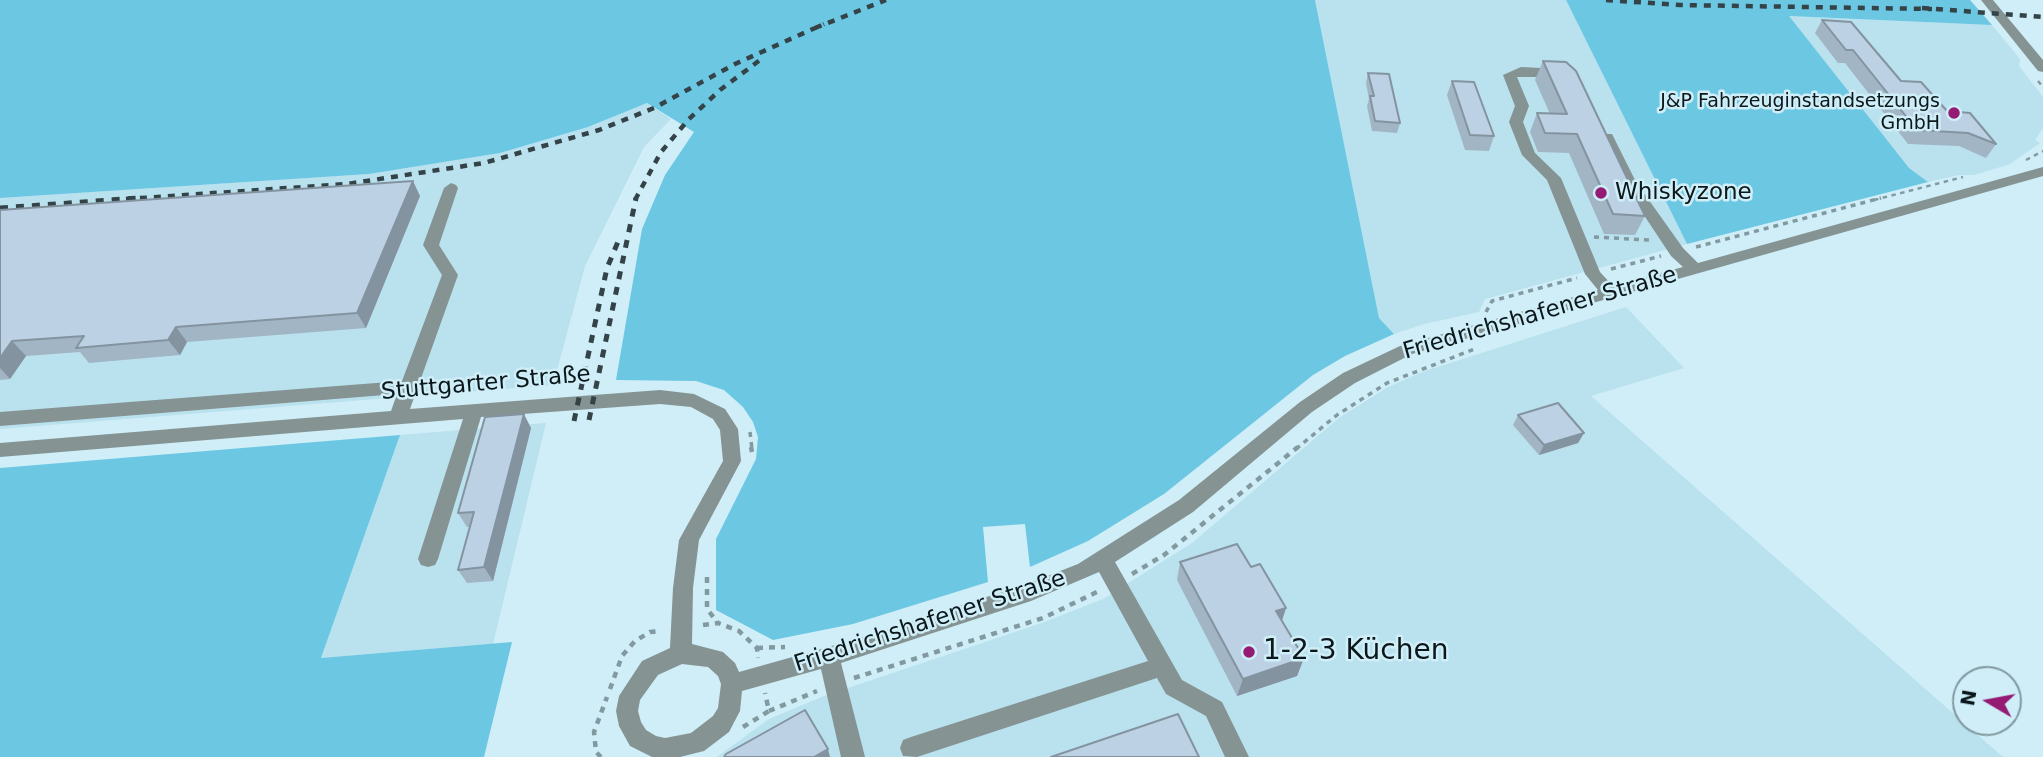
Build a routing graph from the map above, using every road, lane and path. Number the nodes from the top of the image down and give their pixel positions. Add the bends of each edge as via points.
1 (1986, 0) edge
2 (2043, 68) edge
3 (1570, 80) edge
4 (1599, 120) edge
5 (2043, 151) edge
6 (2018, 164) dead end
7 (2043, 171) edge
8 (1968, 177) dead end
9 (451, 188) dead end
10 (1578, 236) junction
11 (1674, 246) junction
12 (1696, 270) junction
13 (1593, 274) junction
14 (1610, 294) junction
15 (1480, 316) dead end
16 (1489, 343) dead end
17 (410, 387) junction
18 (474, 411) junction
19 (398, 417) junction
20 (0, 419) edge
21 (0, 450) edge
22 (428, 559) dead end
23 (1103, 560) junction
24 (1117, 582) junction
25 (795, 644) dead end
26 (757, 648) dead end
27 (681, 654) junction
28 (828, 657) junction
29 (1163, 666) junction
30 (835, 683) junction
31 (732, 684) junction
32 (769, 710) dead end
33 (911, 748) dead end
34 (649, 752) edge
35 (853, 757) edge
36 (1237, 757) edge

1 - 2 street
3 - 10 street via 1562,73 1521,71 1510,75 1522,106 1516,122 1529,155 1554,178
4 - 11 street via 1629,182
5 - 6 path
7 - 12 street, Friedrichshafener Straße
8 - 11 path
9 - 17 street via 431,245 450,275
10 - 11 path
10 - 13 street
11 - 12 street
11 - 13 path
12 - 14 street, Friedrichshafener Straße
13 - 14 street
13 - 15 path via 1492,301
14 - 23 street, Friedrichshafener Straße via 1406,350 1349,378 1306,407 1186,506
16 - 24 path via 1387,383 1347,408 1164,555
17 - 19 street
17 - 20 street
18 - 19 street, Stuttgarter Straße
18 - 22 street
18 - 27 street, Stuttgarter Straße via 660,397 694,401 719,415 729,429 732,461 690,540
19 - 21 street, Stuttgarter Straße
23 - 24 street
23 - 28 street, Friedrichshafener Straße via 1031,592
24 - 29 street
24 - 30 path via 1043,618
25 - 26 path
27 - 31 street via 699,653 715,659 727,670
27 - 34 street via 650,668 630,696 630,726
28 - 30 street
28 - 31 street, Friedrichshafener Straße
29 - 33 street
29 - 36 street via 1174,687 1214,709
30 - 32 path
30 - 35 street
31 - 34 street via 729,711 710,735 681,748

